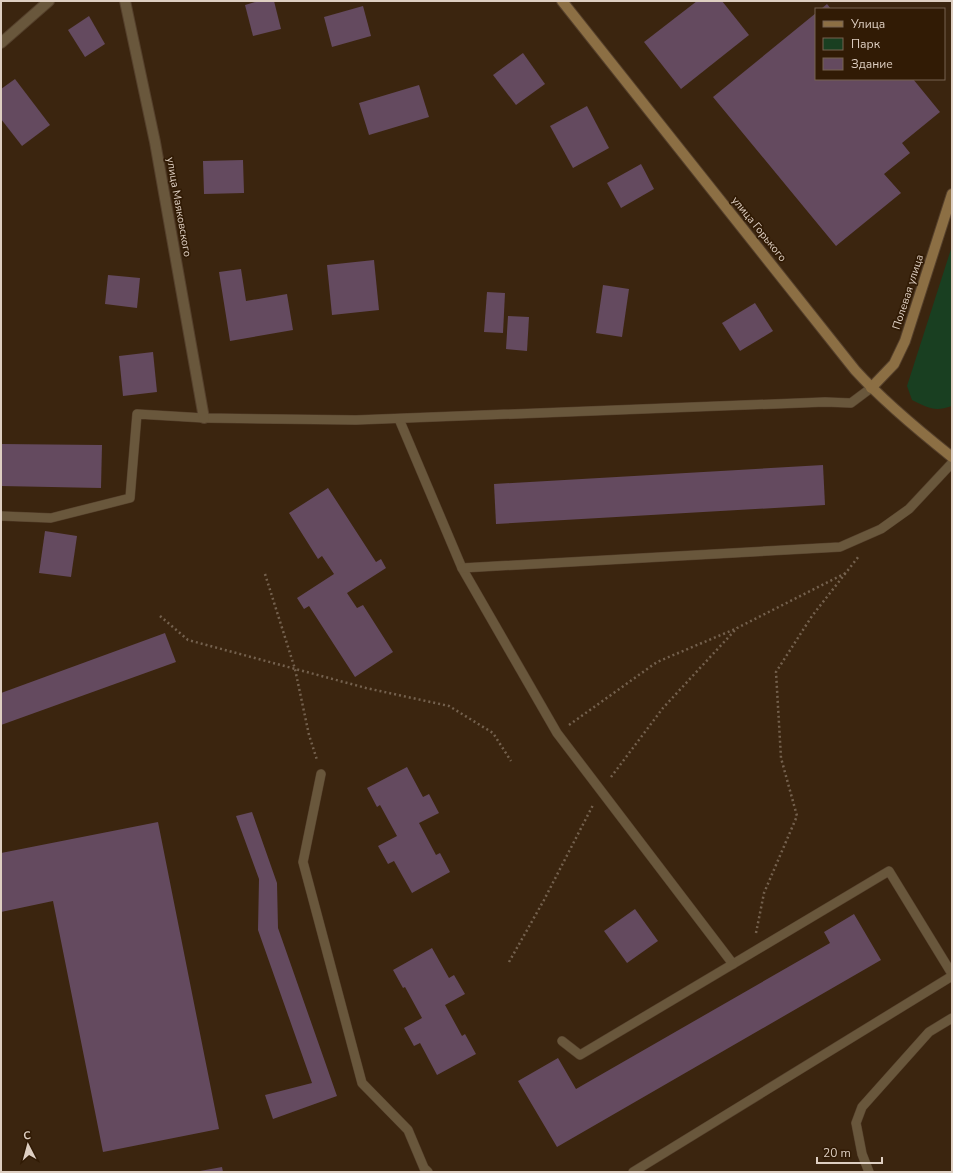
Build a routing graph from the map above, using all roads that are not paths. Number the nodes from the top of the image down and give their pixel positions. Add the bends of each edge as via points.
1 (49, 1) edge
2 (125, 1) edge
3 (562, 1) edge
4 (1, 43) edge
5 (952, 194) edge
6 (871, 388) junction
7 (204, 418) junction
8 (399, 419) junction
9 (952, 457) edge
10 (952, 464) edge
11 (1, 516) edge
12 (462, 568) junction
13 (321, 774) road end
14 (733, 964) junction
15 (952, 975) edge
16 (952, 1018) edge
17 (562, 1041) dead end
18 (428, 1172) edge
19 (633, 1172) edge
20 (869, 1172) edge

1 - 4 street
2 - 7 street, улица Маяковского via 155,142
3 - 6 main road, улица Горького
5 - 6 main road, Полевая улица via 905,341 894,364
6 - 8 lane via 850,403
6 - 9 main road, улица Горького
7 - 8 lane
7 - 11 lane via 137,414 130,498 51,518
8 - 12 lane
10 - 12 lane via 909,509 880,529 840,547
12 - 14 lane via 557,733
13 - 18 lane via 303,862 362,1083 408,1130
14 - 15 lane via 889,871
14 - 17 lane via 580,1055
15 - 19 lane
16 - 20 lane via 929,1032 862,1107 856,1123 862,1154

